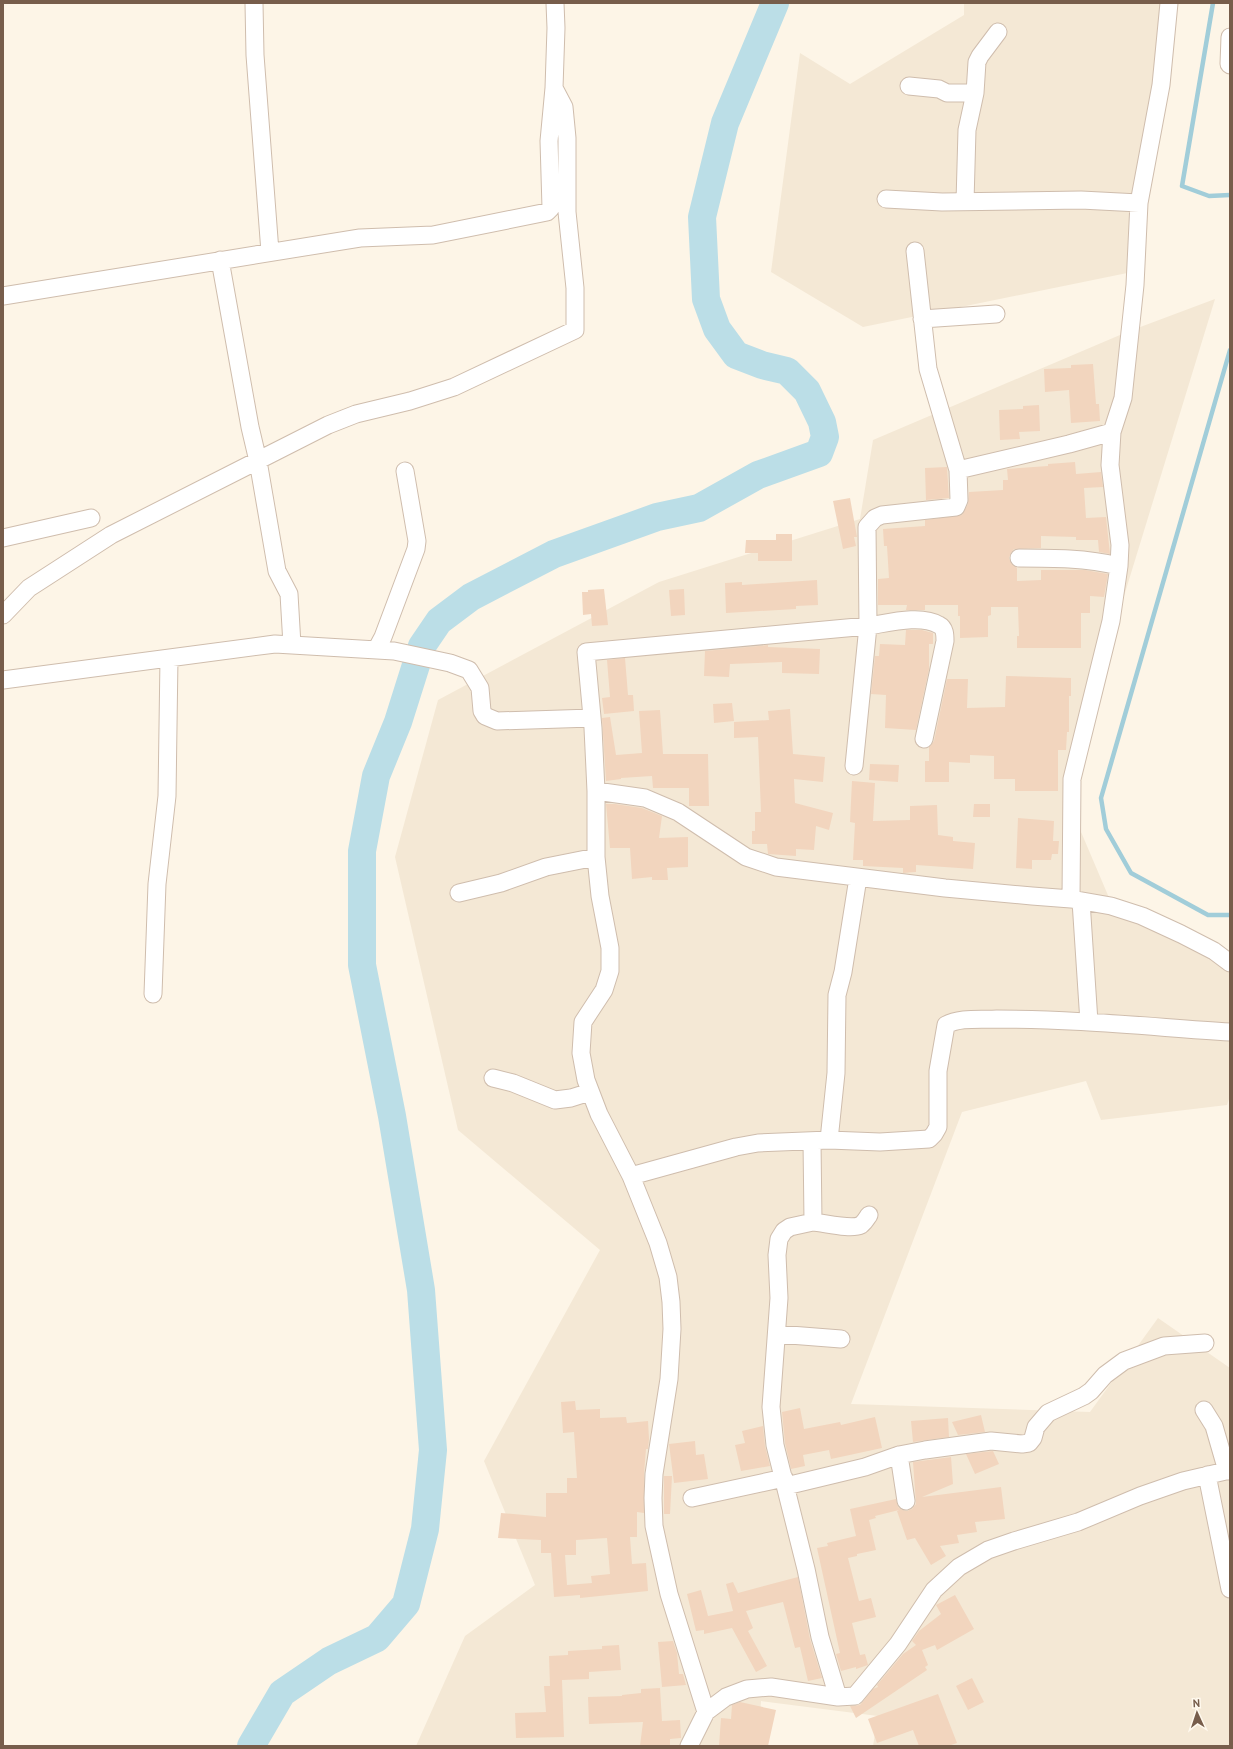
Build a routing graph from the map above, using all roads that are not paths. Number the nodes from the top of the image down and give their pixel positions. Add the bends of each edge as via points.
1 (254, 3) edge
2 (555, 3) edge
3 (1169, 3) edge
4 (998, 32) dead end
5 (1230, 37) edge
6 (1230, 65) edge
7 (909, 86) dead end
8 (554, 88) junction
9 (975, 93) junction
10 (886, 199) dead end
11 (965, 202) junction
12 (1138, 203) junction
13 (915, 251) dead end
14 (270, 252) junction
15 (220, 260) junction
16 (3, 296) edge
17 (996, 314) dead end
18 (922, 319) junction
19 (1112, 432) junction
20 (258, 461) junction
21 (958, 470) junction
22 (405, 471) dead end
23 (92, 518) dead end
24 (3, 538) edge
25 (1019, 558) dead end
26 (1119, 566) junction
27 (3, 616) edge
28 (868, 626) junction
29 (292, 645) junction
30 (376, 650) junction
31 (169, 658) junction
32 (3, 680) edge
33 (592, 718) junction
34 (924, 739) dead end
35 (854, 766) dead end
36 (596, 790) junction
37 (596, 857) junction
38 (858, 878) junction
39 (459, 893) dead end
40 (1076, 900) junction
41 (1230, 963) edge
42 (153, 994) dead end
43 (1089, 1022) junction
44 (1230, 1032) edge
45 (493, 1078) dead end
46 (590, 1092) junction
47 (821, 1140) junction
48 (631, 1176) junction
49 (869, 1215) dead end
50 (813, 1222) junction
51 (777, 1334) junction
52 (840, 1340) dead end
53 (1206, 1343) dead end
54 (1204, 1410) dead end
55 (899, 1455) junction
56 (1228, 1470) edge
57 (1207, 1475) junction
58 (785, 1482) junction
59 (692, 1498) dead end
60 (906, 1500) dead end
61 (1230, 1589) edge
62 (838, 1697) junction
63 (706, 1712) junction
64 (689, 1746) edge

1 - 14 street via 255,55
2 - 8 street
3 - 12 street via 1161,85
4 - 9 street via 977,62
5 - 6 street
7 - 9 street via 939,89 947,93
8 - 14 street via 549,141 550,208 547,212 433,235 360,238
8 - 20 street via 564,107 567,138 567,212 575,288 575,330 454,387 356,414 328,425
9 - 11 street via 968,130
10 - 11 street
11 - 12 street via 1074,200
12 - 19 street via 1135,286 1123,398
13 - 18 street
14 - 15 street
15 - 16 street
15 - 20 street
17 - 18 street
18 - 21 street via 928,369
19 - 21 street
19 - 26 street via 1110,465 1120,545
20 - 27 street via 111,535 29,588
20 - 29 street via 277,571 289,594
21 - 28 street via 959,500 956,508 882,515 875,518 867,527
22 - 30 street via 417,541 416,549
23 - 24 street
25 - 26 street via 1071,558
26 - 40 street via 1112,621 1072,779
28 - 33 street via 586,652
28 - 34 street via 911,619 940,625 944,631 945,648
28 - 35 street
29 - 30 street
29 - 31 street via 275,644
30 - 33 street via 394,651 450,663 469,670 480,688 482,711 485,716 497,721
31 - 32 street
31 - 42 street via 167,796 157,884
33 - 36 street
36 - 37 street
36 - 38 street via 645,798 678,812 746,857 776,867
37 - 39 street via 546,867 501,883
37 - 46 street via 610,948 610,971 604,990 583,1022 581,1053
38 - 40 street
38 - 47 street via 837,995 836,1074
40 - 41 street via 1111,906 1142,916 1214,951
40 - 43 street
43 - 44 street
43 - 47 street via 1020,1019 951,1022 946,1025 940,1051 938,1122 932,1137 923,1140 880,1142
45 - 46 street via 555,1100
46 - 48 street
47 - 48 street via 780,1141 736,1147
47 - 50 street
48 - 63 street via 658,1243 668,1277 671,1302 669,1378 653,1490 654,1526 669,1594
49 - 50 street via 857,1226
50 - 51 street via 790,1227 780,1236 777,1255
51 - 52 street
51 - 58 street via 771,1407 775,1445
53 - 55 street via 1164,1346 1124,1361 1084,1396 1048,1412 1036,1427 1029,1443 983,1441
54 - 56 street via 1214,1426
55 - 58 street via 865,1467
55 - 60 street
56 - 57 street
57 - 61 street
57 - 62 street via 1184,1480 1071,1524 988,1550 959,1567 934,1590 898,1644 859,1692 855,1696
58 - 59 street
58 - 62 street via 820,1637
62 - 63 street via 771,1687 747,1689 726,1697
63 - 64 street

